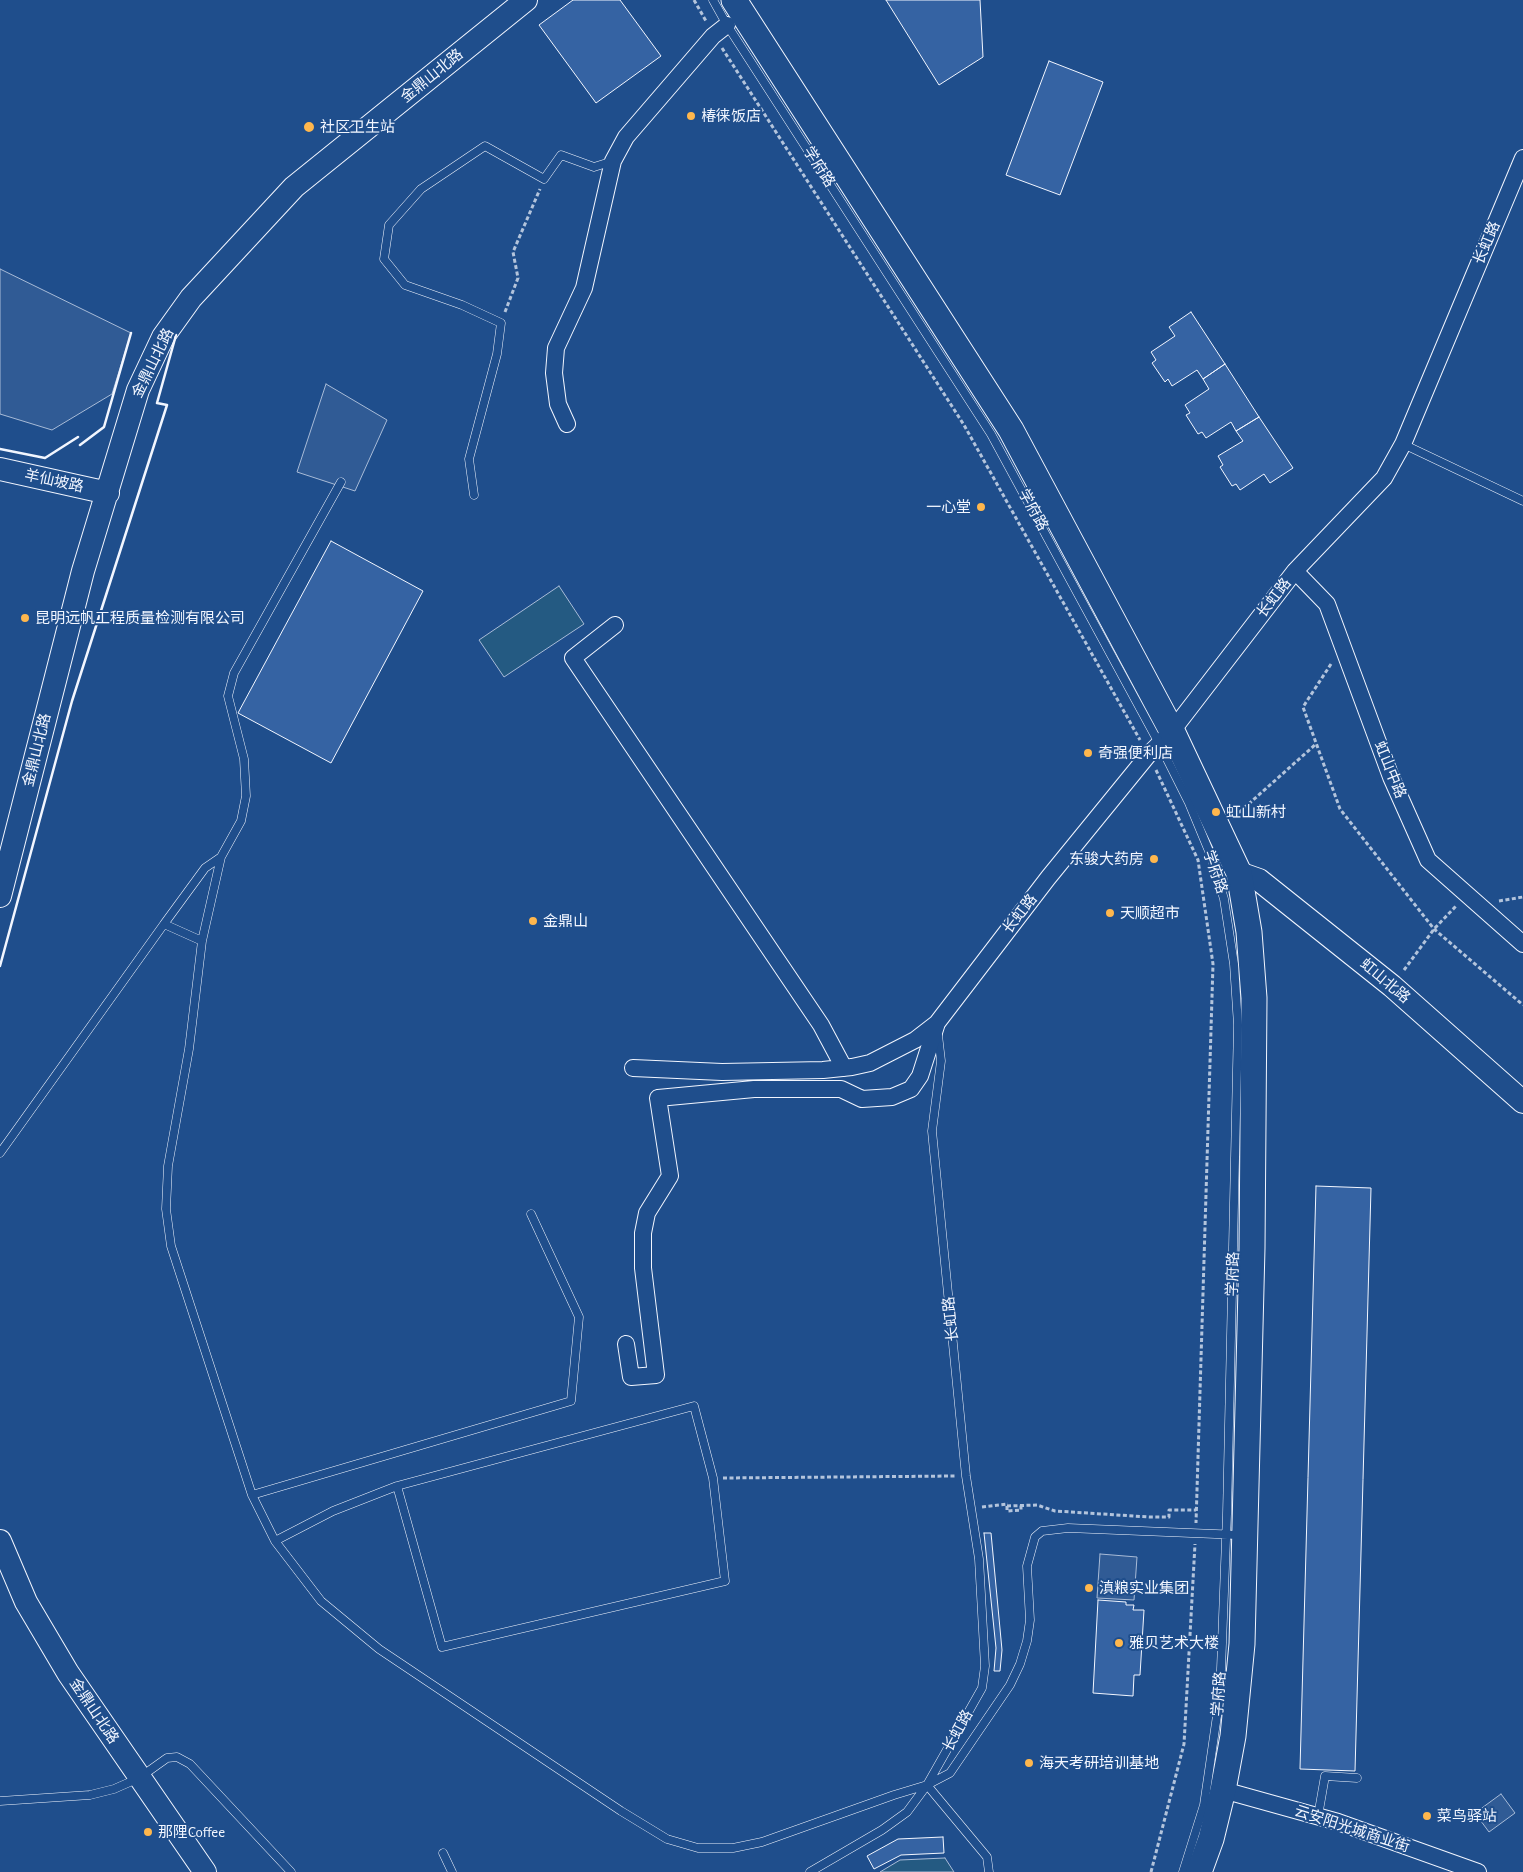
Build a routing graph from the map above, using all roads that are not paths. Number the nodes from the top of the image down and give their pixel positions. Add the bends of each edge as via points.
1 (526, 0) edge
2 (713, 0) edge
3 (734, 0) edge
4 (727, 25) junction
5 (1523, 158) edge
6 (613, 161) junction
7 (567, 424) dead end
8 (1403, 444) junction
9 (0, 469) edge
10 (341, 482) dead end
11 (108, 492) junction
12 (474, 495) dead end
13 (1523, 500) edge
14 (1295, 571) junction
15 (615, 625) dead end
16 (1160, 744) junction
17 (220, 857) junction
18 (1239, 873) junction
19 (0, 896) edge
20 (164, 924) junction
21 (202, 941) junction
22 (1523, 944) edge
23 (937, 1023) junction
24 (633, 1068) dead end
25 (844, 1068) junction
26 (1523, 1102) edge
27 (0, 1153) edge
28 (531, 1214) dead end
29 (626, 1344) dead end
30 (397, 1486) junction
31 (252, 1495) junction
32 (1236, 1535) junction
33 (275, 1540) junction
34 (0, 1541) edge
35 (139, 1778) junction
36 (1357, 1778) dead end
37 (927, 1785) junction
38 (1224, 1790) junction
39 (0, 1801) edge
40 (1318, 1816) junction
41 (443, 1853) dead end
42 (199, 1869) edge
43 (291, 1872) edge
44 (452, 1872) edge
45 (810, 1872) edge
46 (988, 1872) edge
47 (1183, 1872) edge
48 (1199, 1872) edge
49 (1478, 1872) edge

1 - 11 street, 金鼎山北路 via 294,187 191,298 163,337 138,390
2 - 4 lane, 学府路
3 - 16 main road, 学府路 via 1011,430
4 - 6 street via 713,36 626,137
4 - 16 lane, 学府路 via 991,434
5 - 8 street, 长虹路
6 - 7 street via 584,288 556,348 554,373 558,404
6 - 12 lane via 594,168 561,155 544,179 485,146 422,189 388,225 384,259 406,285 501,322 497,354 469,459
8 - 13 lane
8 - 14 street, 长虹路 via 1384,478
9 - 11 street, 羊仙坡路
10 - 17 lane via 234,673 228,696 244,760 246,796 241,821
11 - 19 street, 金鼎山北路 via 83,571
14 - 16 street, 长虹路
14 - 22 street, 虹山中路 via 1326,604 1391,777 1428,860
15 - 25 street via 573,658 821,1024
16 - 18 main road, 学府路
16 - 23 street, 长虹路 via 1048,878
16 - 32 lane, 学府路 via 1210,856 1224,899 1234,964 1238,1025
17 - 20 lane via 205,868
17 - 21 lane
18 - 26 street, 虹山北路 via 1259,880 1392,986
18 - 32 main road, 学府路 via 1249,932 1254,998 1252,1248
20 - 21 lane
20 - 27 lane
21 - 31 lane via 189,1049 168,1166 166,1209 171,1246
23 - 25 street via 915,1040 870,1063
23 - 29 street via 920,1076 911,1089 892,1097 862,1099 841,1089 754,1089 658,1098 670,1176 647,1213 643,1233 643,1268 656,1375 631,1377
23 - 37 lane, 长虹路 via 940,1061 932,1131 966,1476 979,1558 985,1666 982,1688
24 - 25 street via 722,1072
28 - 31 lane via 578,1317 571,1401
30 - 30 lane via 442,1647 725,1581 713,1478 694,1406
30 - 33 lane via 333,1511
31 - 33 lane
32 - 37 lane via 1055,1528 1042,1531 1035,1538 1027,1566 1029,1627 1020,1664 1010,1685 950,1772
32 - 38 main road, 学府路 via 1240,1662 1234,1736
32 - 47 lane, 学府路 via 1213,1748 1204,1805
33 - 37 lane via 321,1602 379,1649 667,1839 698,1848 733,1848 762,1842
34 - 35 street, 金鼎山北路 via 30,1610
35 - 39 lane via 90,1795
35 - 42 street, 金鼎山北路
35 - 43 lane via 167,1758 177,1757 190,1764
36 - 40 lane via 1325,1776
37 - 45 lane, 长虹路 via 907,1812
37 - 46 lane via 987,1857
38 - 40 street, 云安阳光城商业街
38 - 48 main road, 学府路
40 - 49 street, 云安阳光城商业街
41 - 44 lane

